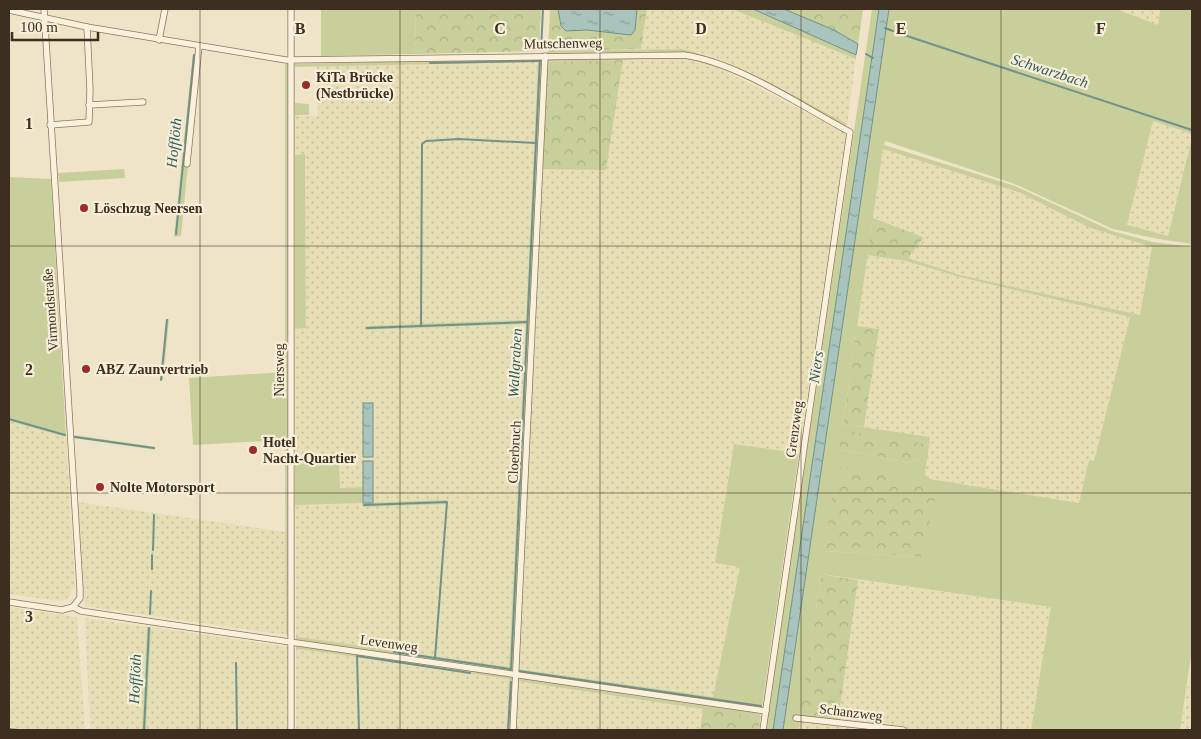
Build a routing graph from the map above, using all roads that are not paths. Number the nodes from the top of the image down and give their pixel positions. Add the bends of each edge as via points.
1 (44, 9) edge
2 (165, 9) edge
3 (292, 9) edge
4 (9, 10) edge
5 (44, 19) junction
6 (86, 27) junction
7 (159, 40) junction
8 (199, 46) junction
9 (545, 56) junction
10 (291, 60) junction
11 (143, 102) dead end
12 (88, 105) junction
13 (50, 125) junction
14 (850, 132) joint
15 (186, 164) dead end
16 (9, 602) edge
17 (72, 607) junction
18 (292, 641) junction
19 (516, 674) junction
20 (766, 711) junction
21 (796, 718) dead end
22 (291, 730) edge
23 (513, 730) edge
24 (763, 730) edge
25 (903, 730) edge

1 - 5 street, Virmondstraße
2 - 7 street
3 - 10 street, Niersweg
4 - 5 street, Mutschenweg
5 - 6 street, Mutschenweg
5 - 13 street, Virmondstraße
6 - 7 street, Mutschenweg
6 - 12 street
7 - 8 street, Mutschenweg
8 - 10 street, Mutschenweg
8 - 15 street
9 - 10 street, Mutschenweg
9 - 14 street, Mutschenweg via 675,54 706,59 754,80
9 - 19 street, Cloerbruch
10 - 18 street, Niersweg
11 - 12 street
12 - 13 street via 89,122
13 - 17 street, Virmondstraße via 80,588 80,598
14 - 20 street, Grenzweg
16 - 17 street, Levenweg via 62,610
17 - 18 street, Levenweg
18 - 19 street, Levenweg
18 - 22 street, Niersweg
19 - 20 street, Levenweg
19 - 23 street, Cloerbruch
20 - 24 street, Grenzweg
21 - 25 street, Schanzweg

